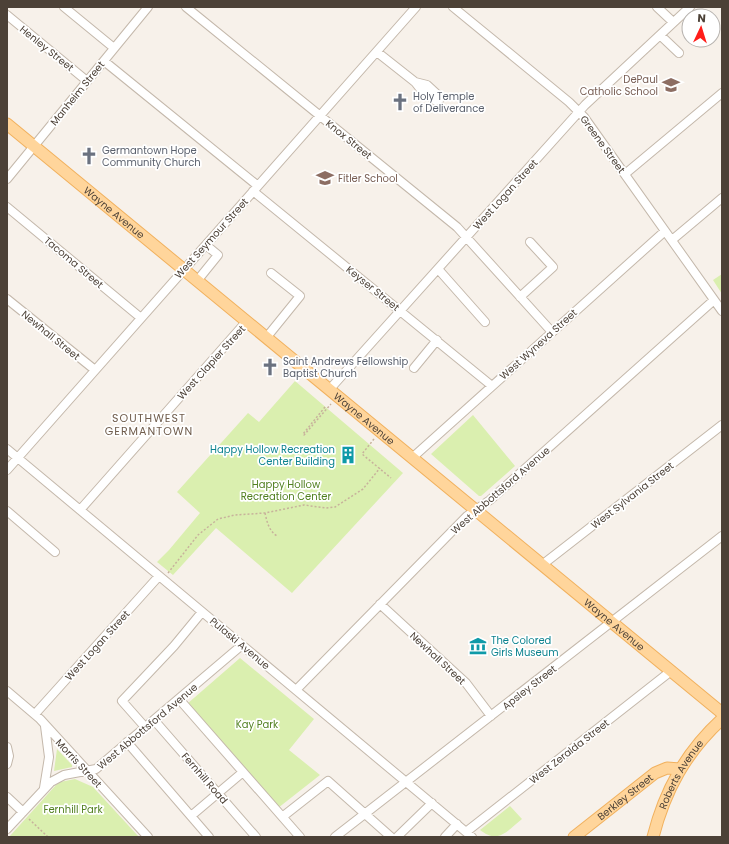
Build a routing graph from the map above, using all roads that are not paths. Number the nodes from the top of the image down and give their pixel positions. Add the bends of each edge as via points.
1 (64, 7) edge
2 (148, 7) edge
3 (186, 7) edge
4 (416, 7) edge
5 (452, 7) edge
6 (657, 7) edge
7 (690, 7) edge
8 (7, 15) edge
9 (673, 22) junction
10 (660, 35) junction
11 (114, 48) junction
12 (377, 52) junction
13 (679, 53) dead end
14 (104, 61) junction
15 (87, 81) junction
16 (415, 82) dead end
17 (722, 93) edge
18 (580, 111) junction
19 (320, 116) junction
20 (7, 124) edge
21 (34, 146) junction
22 (625, 174) junction
23 (7, 179) edge
24 (256, 188) junction
25 (722, 198) edge
26 (7, 207) edge
27 (665, 231) junction
28 (467, 237) junction
29 (672, 240) junction
30 (530, 242) dead end
31 (206, 245) junction
32 (438, 269) junction
33 (183, 270) junction
34 (271, 273) dead end
35 (197, 281) junction
36 (520, 297) junction
37 (7, 299) edge
38 (714, 300) junction
39 (401, 310) junction
40 (722, 311) edge
41 (141, 318) junction
42 (246, 322) junction
43 (486, 322) dead end
44 (552, 332) junction
45 (266, 338) junction
46 (437, 340) junction
47 (414, 368) dead end
48 (95, 370) junction
49 (492, 386) junction
50 (333, 393) junction
51 (722, 425) edge
52 (7, 449) edge
53 (17, 458) junction
54 (412, 458) junction
55 (7, 470) edge
56 (80, 510) junction
57 (7, 511) edge
58 (476, 511) junction
59 (722, 536) edge
60 (55, 552) dead end
61 (542, 565) junction
62 (159, 576) junction
63 (380, 604) junction
64 (202, 612) junction
65 (611, 622) junction
66 (242, 645) junction
67 (671, 671) junction
68 (296, 690) junction
69 (7, 691) edge
70 (179, 699) junction
71 (722, 713) edge
72 (35, 714) junction
73 (491, 716) junction
74 (722, 719) edge
75 (154, 720) junction
76 (44, 724) junction
77 (145, 728) junction
78 (127, 742) junction
79 (7, 747) edge
80 (7, 764) edge
81 (680, 769) junction
82 (87, 772) junction
83 (243, 772) junction
84 (406, 782) junction
85 (43, 788) junction
86 (219, 794) junction
87 (7, 797) edge
88 (432, 803) junction
89 (23, 812) junction
90 (366, 813) junction
91 (286, 814) dead end
92 (191, 816) junction
93 (457, 824) junction
94 (7, 829) edge
95 (345, 834) edge
96 (469, 834) edge
97 (148, 837) edge
98 (209, 837) edge
99 (256, 837) edge
100 (300, 837) edge
101 (335, 837) edge
102 (391, 837) edge
103 (397, 837) edge
104 (445, 837) edge
105 (574, 837) edge
106 (653, 837) edge

1 - 11 street
2 - 11 street, Manheim Street
3 - 19 street, Knox Street
4 - 12 street, West Seymour Street
5 - 18 street, Greene Street
6 - 9 street
7 - 9 street, West Logan Street
8 - 15 street, Henley Street
9 - 10 street, West Logan Street
10 - 13 street
10 - 18 street, West Logan Street
11 - 14 street, Manheim Street
12 - 16 street
12 - 19 street, West Seymour Street
14 - 15 street, Manheim Street
14 - 24 street, Keyser Street
15 - 21 street, Manheim Street
17 - 22 street
18 - 22 street, Greene Street
18 - 28 street, West Logan Street
19 - 24 street, West Seymour Street
19 - 28 street, Knox Street
20 - 21 main road, Wayne Avenue
21 - 23 street, Manheim Street
21 - 33 main road, Wayne Avenue
22 - 27 street, Greene Street
24 - 31 street, West Seymour Street
24 - 39 street, Keyser Street
25 - 29 street
26 - 41 street, Tacoma Street
27 - 29 street, Greene Street
27 - 44 street, West Wyneva Street
28 - 32 street, West Logan Street
28 - 36 street, Knox Street
29 - 38 street, Greene Street
30 - 36 street via 553,267
31 - 33 street, West Seymour Street
31 - 35 street via 218,255
32 - 39 street, West Logan Street
32 - 43 street
33 - 35 main road, Wayne Avenue
33 - 41 street, West Seymour Street
34 - 45 street via 300,296
35 - 42 main road, Wayne Avenue
36 - 44 street, Knox Street
37 - 48 street, Newhall Street
38 - 40 street, Greene Street
38 - 58 street, West Abbottsford Avenue
39 - 46 street, Keyser Street
39 - 50 street, West Logan Street
41 - 48 street, West Seymour Street
42 - 45 main road, Wayne Avenue
42 - 56 street, West Clapier Street
44 - 49 street, West Wyneva Street
45 - 50 main road, Wayne Avenue
46 - 47 street
46 - 49 street, Keyser Street
48 - 53 street, West Seymour Street
49 - 54 street, West Wyneva Street
50 - 54 main road, Wayne Avenue
51 - 61 street, West Sylvania Street
52 - 53 street, Pulaski Avenue
53 - 55 street, West Seymour Street
53 - 56 street, Pulaski Avenue
54 - 58 main road, Wayne Avenue
56 - 62 street, Pulaski Avenue
57 - 60 street
58 - 61 main road, Wayne Avenue
58 - 63 street, West Abbottsford Avenue via 467,516
59 - 65 street, Apsley Street
61 - 65 main road, Wayne Avenue
62 - 64 street, Pulaski Avenue
62 - 72 street, West Logan Street
63 - 68 street, West Abbottsford Avenue
63 - 73 street, Newhall Street via 466,683
64 - 66 street, Pulaski Avenue
64 - 77 street via 122,701
65 - 67 main road, Wayne Avenue
65 - 73 street, Apsley Street
66 - 68 street, Pulaski Avenue
66 - 70 street, West Abbottsford Avenue
67 - 71 main road, Wayne Avenue
67 - 96 street, West Zeralda Street
68 - 84 street, Pulaski Avenue
69 - 72 street, Morris Street
70 - 75 street, West Abbottsford Avenue
70 - 83 street
72 - 76 street, Morris Street
73 - 84 street, Apsley Street
74 - 81 main road, Roberts Avenue via 700,740
75 - 77 street, West Abbottsford Avenue
75 - 86 street, Fernhill Road
76 - 82 street, Morris Street
76 - 85 street, West Abbottsford Avenue via 49,757
77 - 78 street, West Abbottsford Avenue
78 - 82 street, West Abbottsford Avenue via 96,769
78 - 92 street
79 - 80 street
81 - 105 main road, Berkley Street via 667,768 655,773
81 - 106 main road, Roberts Avenue via 665,800
82 - 85 street, West Abbottsford Avenue via 60,777
82 - 97 street, Morris Street
83 - 86 street
83 - 100 street
84 - 88 street, Pulaski Avenue
84 - 90 street, Apsley Street
85 - 89 street, West Abbottsford Avenue
86 - 92 street
86 - 99 street, Fernhill Road
87 - 89 street
88 - 93 street, Pulaski Avenue
88 - 103 street
89 - 94 street, West Abbottsford Avenue
90 - 91 street via 328,781
90 - 95 street, Apsley Street
90 - 102 street
92 - 98 street
93 - 96 street, Pulaski Avenue
93 - 104 street
95 - 101 street, Apsley Street

